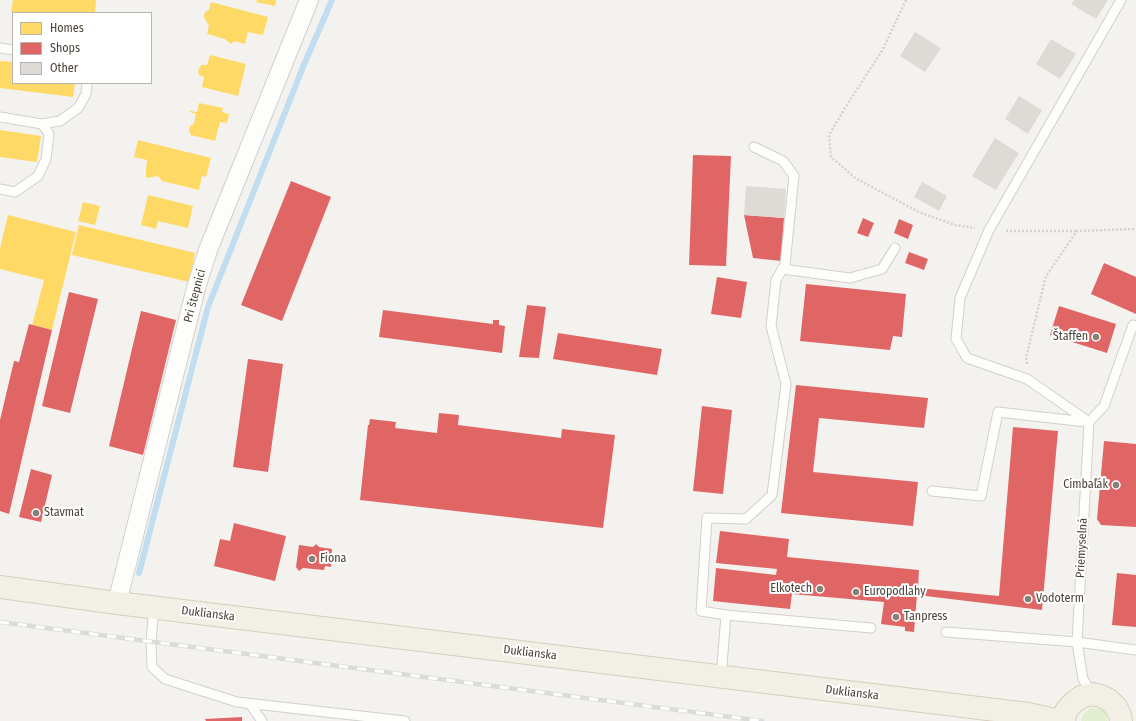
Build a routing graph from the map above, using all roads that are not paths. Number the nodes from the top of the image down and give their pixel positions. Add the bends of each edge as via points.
1 (309, 0) edge
2 (1121, 0) edge
3 (0, 48) edge
4 (12, 50) edge
5 (87, 84) edge
6 (0, 117) edge
7 (42, 124) junction
8 (754, 147) dead end
9 (0, 189) edge
10 (895, 248) dead end
11 (782, 269) junction
12 (1133, 325) dead end
13 (1089, 422) junction
14 (932, 491) dead end
15 (0, 586) edge
16 (117, 603) junction
17 (154, 607) junction
18 (726, 615) junction
19 (871, 628) dead end
20 (946, 632) dead end
21 (1077, 642) junction
22 (1136, 650) edge
23 (721, 677) junction
24 (1092, 694) junction
25 (250, 704) junction
26 (262, 721) edge
27 (405, 721) edge
28 (1060, 721) edge
29 (1064, 721) edge
30 (1121, 721) edge

1 - 16 street, Pri štepnici via 206,256
2 - 13 lane via 989,230 960,298 956,339 967,358 1027,379
3 - 4 lane
5 - 7 lane via 86,94 78,108 60,121
6 - 7 lane
7 - 9 lane via 49,134 46,159 38,176 16,192
8 - 11 lane via 783,161 794,176 785,265
10 - 11 lane via 882,269 850,278
11 - 18 lane via 776,280 771,326 786,384 772,495 746,519 707,518 701,611
12 - 13 lane via 1104,406
13 - 14 lane via 998,412 981,496
13 - 21 lane, Priemyselná
15 - 16 main road, Duklianska
16 - 17 main road, Duklianska
17 - 23 main road, Duklianska
17 - 25 lane via 152,667 165,679
18 - 19 lane
18 - 23 lane
20 - 21 lane
21 - 22 lane
21 - 24 lane, Priemyselná via 1083,679
23 - 28 main road, Duklianska via 1028,714
24 - 29 main road via 1072,703 1066,711
24 - 30 main road via 1109,700 1116,707
25 - 26 lane
25 - 27 lane

